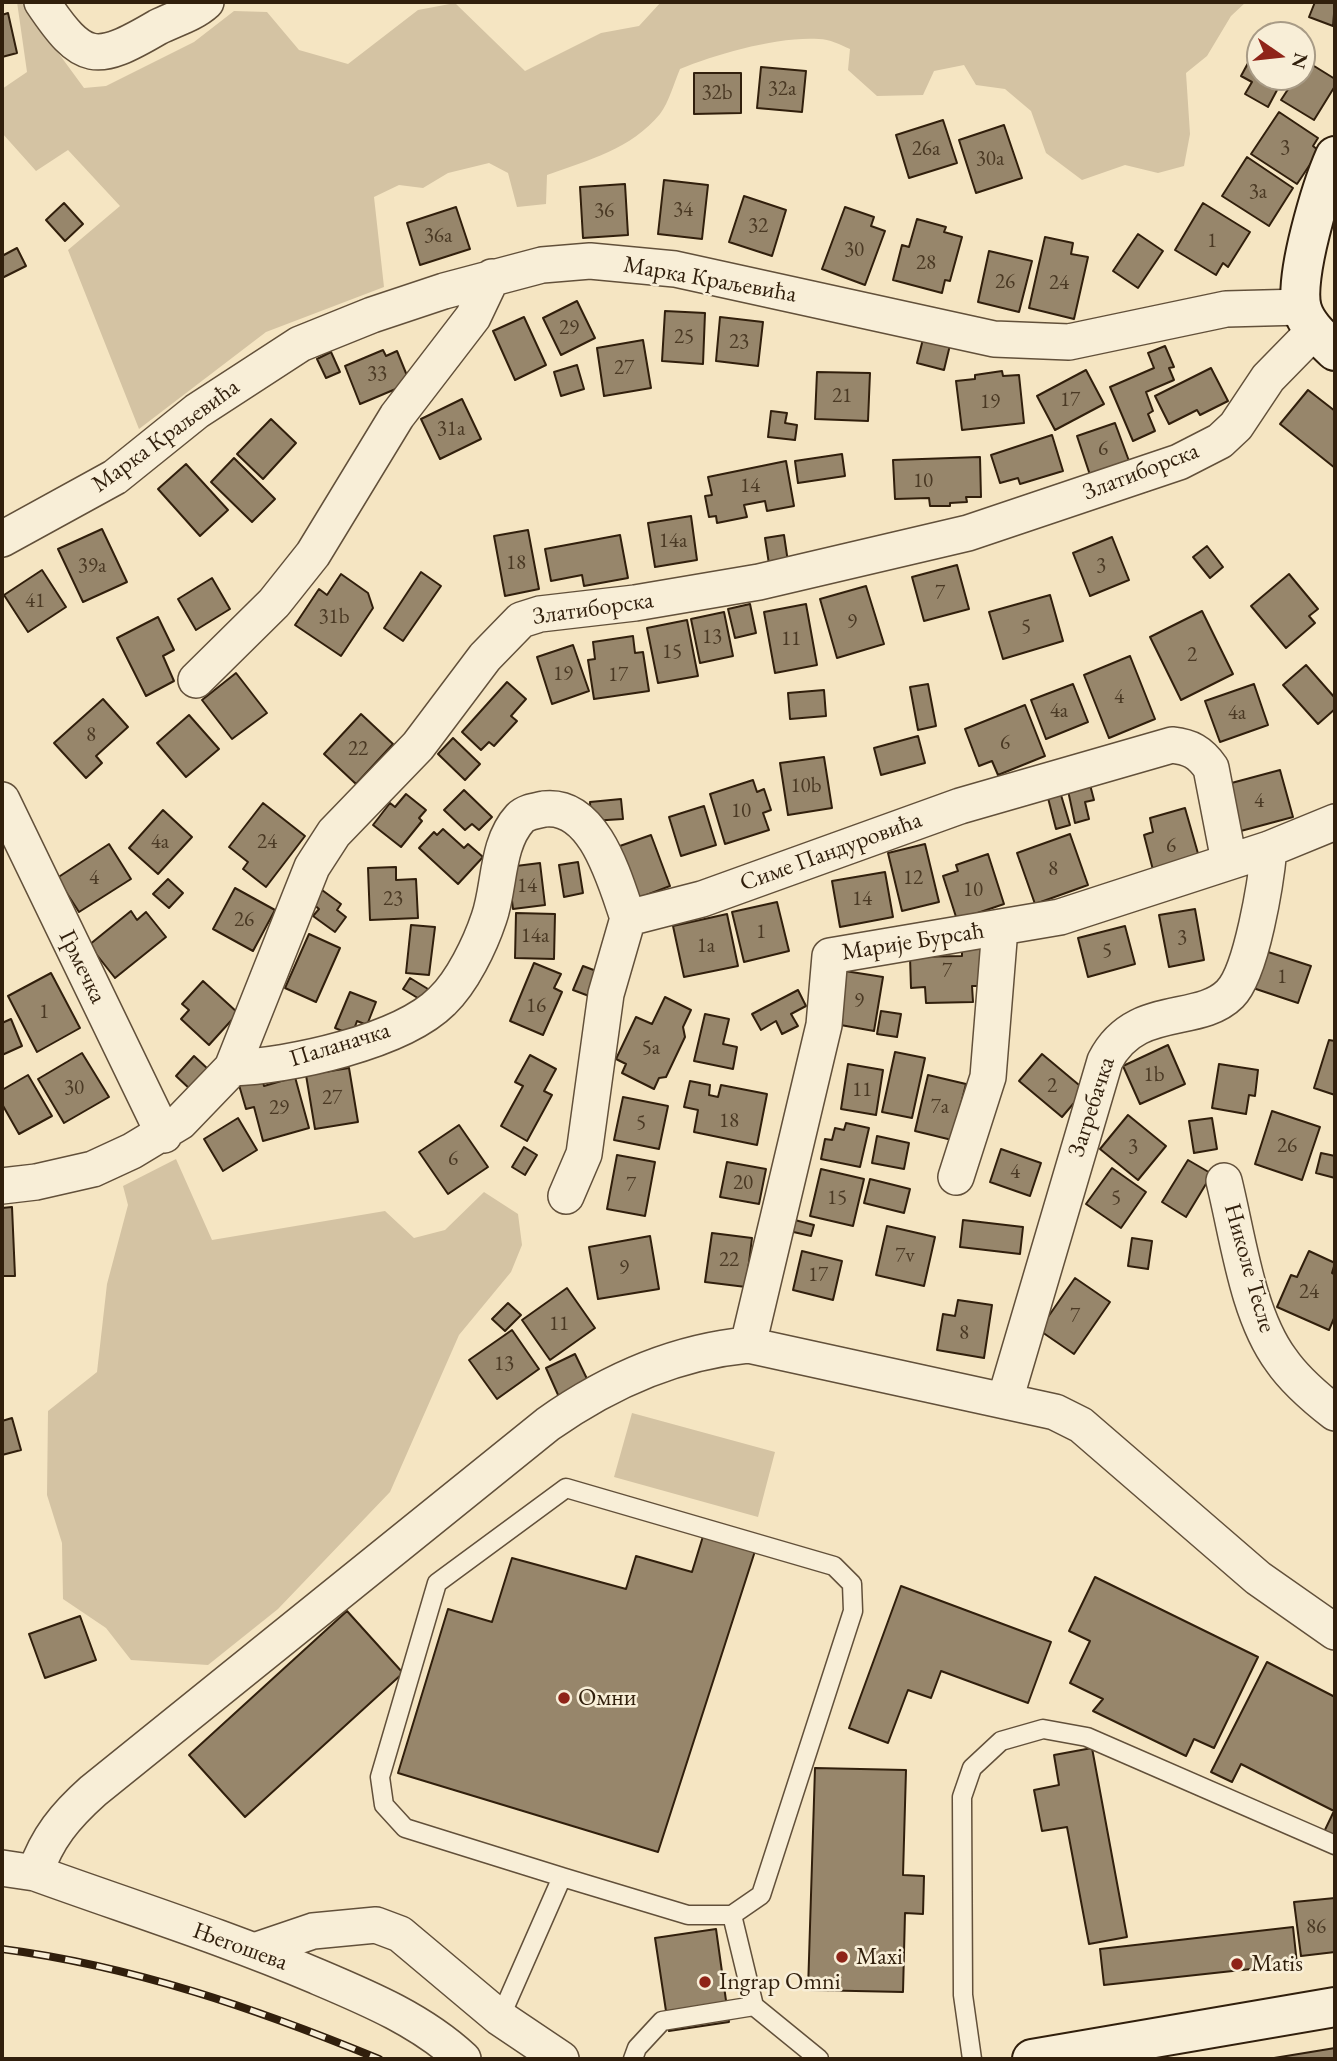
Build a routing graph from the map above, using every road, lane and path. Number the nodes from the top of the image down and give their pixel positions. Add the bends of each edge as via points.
1 (42, 2) edge
2 (206, 2) edge
3 (1335, 156) edge
4 (492, 277) junction
5 (1317, 330) edge
6 (2, 539) edge
7 (196, 680) dead end
8 (2, 800) edge
9 (1335, 822) edge
10 (1269, 849) junction
11 (1229, 861) junction
12 (628, 918) junction
13 (1000, 928) junction
14 (232, 1068) junction
15 (164, 1135) junction
16 (956, 1177) dead end
17 (1224, 1181) dead end
18 (2, 1186) edge
19 (565, 1196) dead end
20 (748, 1345) junction
21 (1005, 1400) junction
22 (1335, 1413) edge
23 (1335, 1632) edge
24 (1335, 1846) edge
25 (18, 1871) edge
26 (562, 1877) junction
27 (732, 1915) junction
28 (257, 1950) junction
29 (754, 2006) junction
30 (1335, 2007) edge
31 (500, 2018) junction
32 (463, 2059) edge
33 (476, 2059) edge
34 (561, 2059) edge
35 (633, 2059) edge
36 (819, 2059) edge
37 (972, 2059) edge
38 (1038, 2059) edge

1 - 2 street via 64,34 80,48 100,54 129,45
3 - 5 main road via 1311,227
4 - 5 street, Марка Краљевића via 567,262 675,269 994,339 1069,341 1226,309
4 - 6 street, Марка Краљевића via 372,315 300,344 197,411 115,477
4 - 7 street via 473,317 397,416 313,554 274,603
5 - 14 street, Златиборска via 1268,378 1236,426 1220,441 1179,462 968,533 759,582 521,620 492,649 418,746 334,834 312,867
8 - 15 street, Грмечка
9 - 10 street, Марије Бурсаћ
10 - 11 street, Марије Бурсаћ
10 - 21 street, Загребачка via 1261,905 1241,975 1231,993 1219,1002 1171,1014 1132,1031 1113,1045 1105,1061
11 - 12 street, Симе Пандуровића via 1210,768 1202,755 1172,745 960,806 702,898
11 - 13 street, Марије Бурсаћ via 1116,901
12 - 14 street, Паланачка via 608,860 576,817 562,810 522,815 501,858 488,921 443,1000 408,1023 360,1044 284,1062
12 - 19 street via 606,994 584,1154
13 - 16 street via 990,1067
13 - 20 street, Марије Бурсаћ via 830,956 824,1025
14 - 15 street, Златиборска
15 - 18 street, Златиборска via 93,1169
17 - 22 street, Николе Тесле via 1266,1335 1282,1362
20 - 21 street
20 - 25 street via 685,1355 648,1368 579,1402 548,1424 93,1791
21 - 23 street via 1055,1412 1081,1425 1258,1578
24 - 37 lane via 1087,1737 1043,1730 1001,1741 972,1768 962,1797 963,1995
25 - 28 street, Његошева
26 - 27 lane via 688,1915
26 - 27 lane via 405,1828 384,1805 380,1777 437,1583 565,1488 834,1566 852,1584 853,1611 761,1895
26 - 31 lane
27 - 29 lane
28 - 31 street via 313,1931 376,1925 400,1934
28 - 32 street, Његошева via 372,2000 437,2036
29 - 35 lane via 662,2021
29 - 36 lane
30 - 38 main road
31 - 33 street
31 - 34 street

